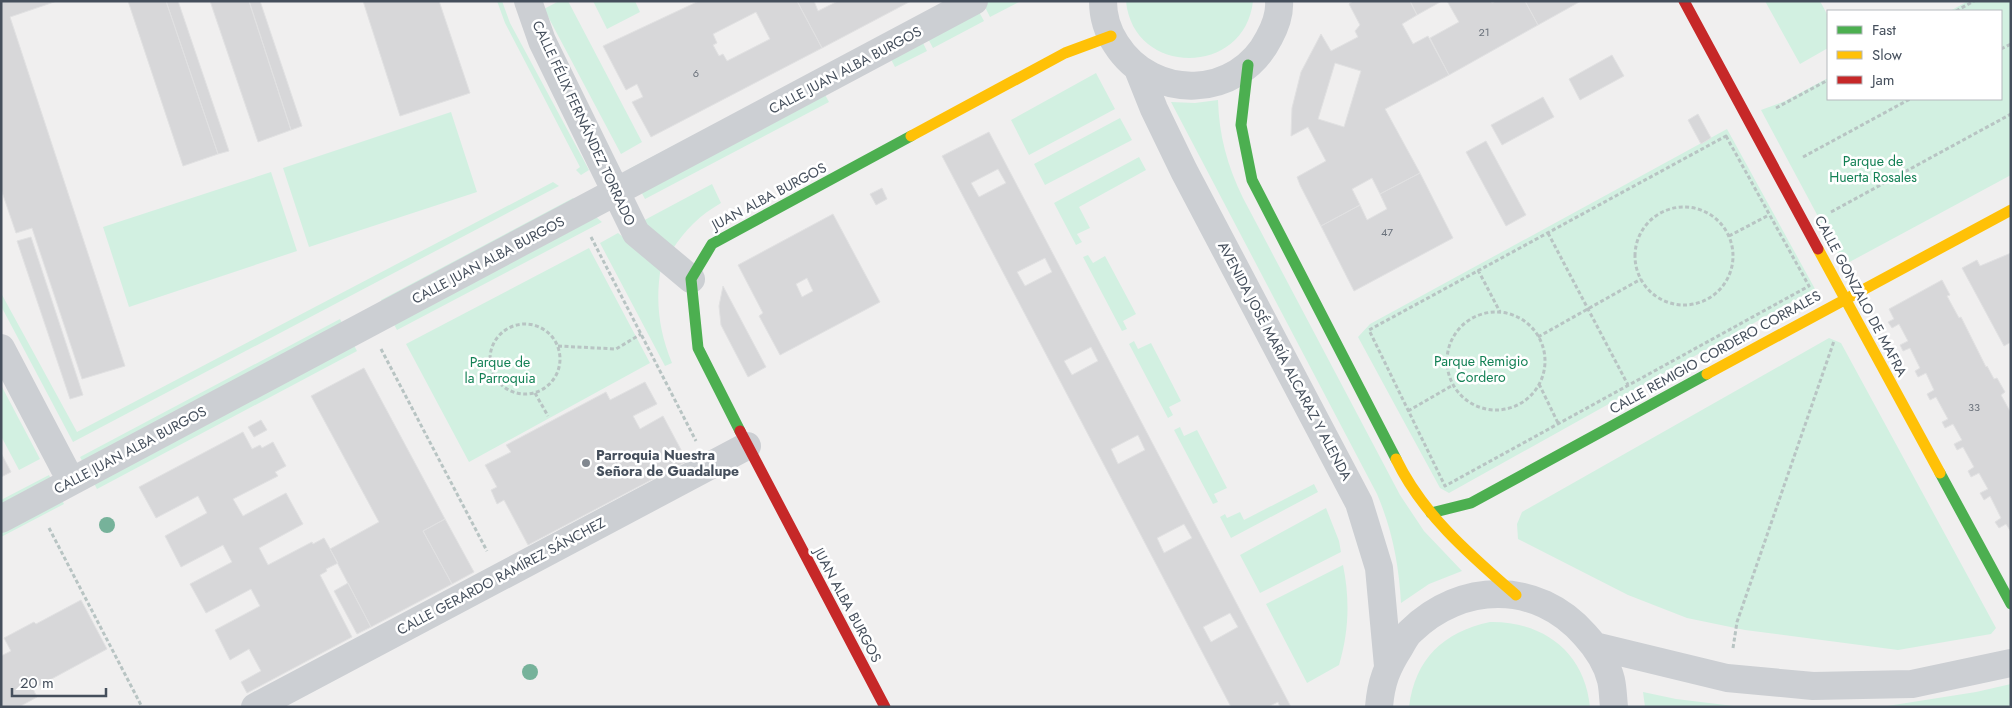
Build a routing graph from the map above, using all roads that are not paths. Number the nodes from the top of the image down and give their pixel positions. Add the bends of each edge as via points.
1 (528, 1) edge
2 (974, 1) edge
3 (1103, 1) edge
4 (1684, 1) edge
5 (1281, 3) edge
6 (1110, 36) junction
7 (1248, 65) junction
8 (1138, 70) junction
9 (617, 192) junction
10 (2011, 210) edge
11 (691, 278) junction
12 (1845, 298) junction
13 (1, 348) edge
14 (747, 446) junction
15 (71, 481) junction
16 (1431, 513) junction
17 (1, 519) edge
18 (1516, 595) junction
19 (2011, 604) edge
20 (1596, 646) junction
21 (2011, 663) edge
22 (1379, 692) edge
23 (255, 707) edge
24 (885, 707) edge
25 (1614, 707) edge

1 - 9 street, CALLE FÉLIX FERNÁNDEZ TORRADO via 542,41
2 - 9 street, CALLE JUAN ALBA BURGOS
3 - 6 street
4 - 12 street, CALLE GONZALO DE MAFRA
5 - 7 street via 1264,48
6 - 8 street
6 - 11 street, JUAN ALBA BURGOS via 1065,53 712,244
7 - 8 street via 1223,80 1194,87 1165,83
7 - 16 street via 1241,125 1252,180 1406,480
8 - 22 street, AVENIDA JOSÉ MARÍA ALCARAZ Y ALENDA via 1184,171 1359,504 1379,568
9 - 11 street, CALLE FÉLIX FERNÁNDEZ TORRADO via 636,233
9 - 15 street, CALLE JUAN ALBA BURGOS
10 - 12 street, CALLE REMIGIO CORDERO CORRALES
11 - 14 street, JUAN ALBA BURGOS via 698,348
12 - 16 street, CALLE REMIGIO CORDERO CORRALES via 1472,503
12 - 19 street, CALLE GONZALO DE MAFRA
13 - 15 street
14 - 23 street, CALLE GERARDO RAMÍREZ SÁNCHEZ
14 - 24 street, JUAN ALBA BURGOS
15 - 17 street, CALLE JUAN ALBA BURGOS
16 - 18 street via 1464,549
18 - 20 street via 1547,604 1574,622
18 - 22 street via 1477,595 1440,608 1409,632
20 - 21 street via 1728,678 1813,686 1912,684
20 - 25 street via 1611,680

